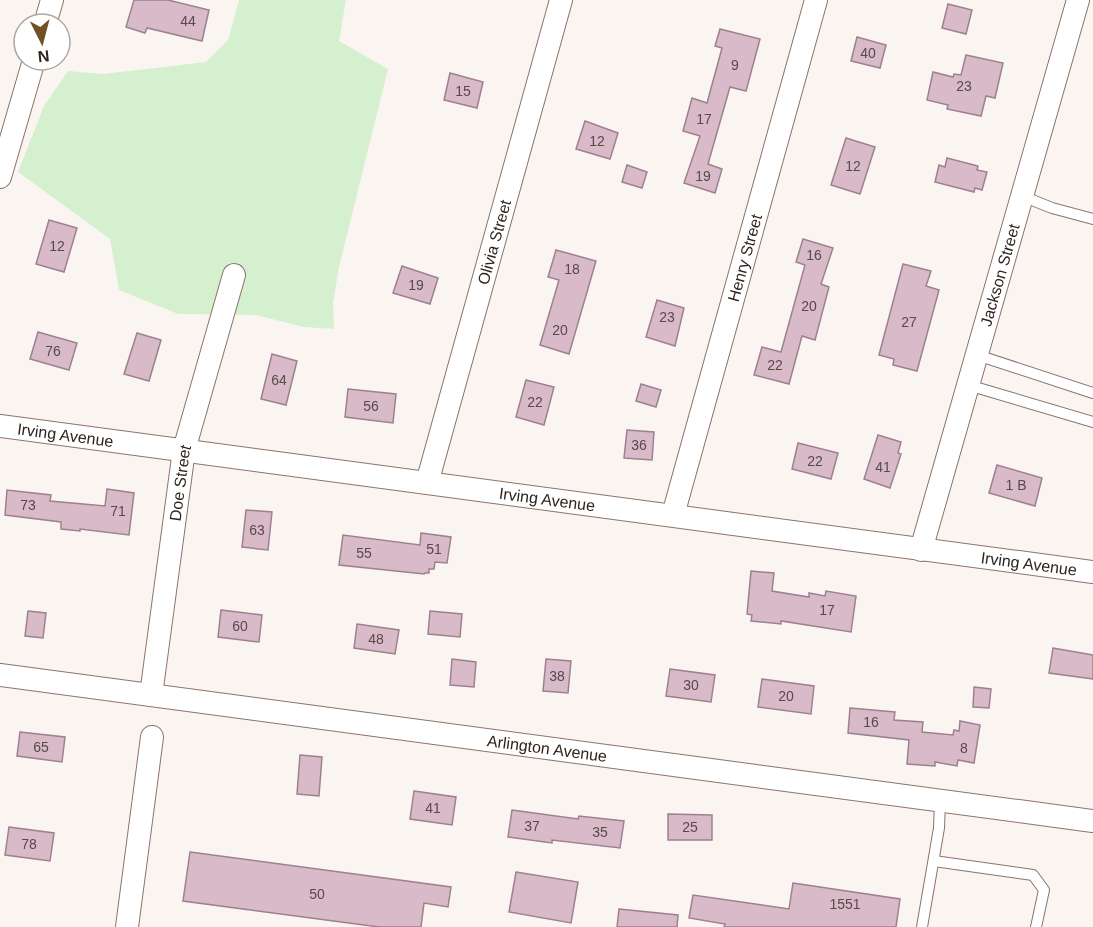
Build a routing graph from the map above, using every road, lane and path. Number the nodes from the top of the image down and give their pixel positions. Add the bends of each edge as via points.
1 (561, 0) edge
2 (816, 0) edge
3 (1078, 0) edge
4 (31, 72) edge
5 (0, 177) edge
6 (1022, 196) junction
7 (1093, 219) edge
8 (234, 275) dead end
9 (977, 355) junction
10 (968, 386) junction
11 (1093, 393) edge
12 (1093, 422) edge
13 (0, 426) edge
14 (184, 450) junction
15 (427, 483) junction
16 (673, 515) junction
17 (921, 550) junction
18 (1093, 572) edge
19 (0, 675) edge
20 (151, 695) junction
21 (152, 737) dead end
22 (940, 801) junction
23 (1093, 821) edge
24 (934, 861) junction
25 (126, 927) edge
26 (922, 927) edge
27 (1036, 927) edge

1 - 15 street, Olivia Street
2 - 16 street, Henry Street
3 - 6 street, Jackson Street
4 - 5 street
6 - 7 lane
6 - 9 street, Jackson Street
8 - 14 street, Doe Street
9 - 10 street, Jackson Street
9 - 11 lane
10 - 12 lane
10 - 17 street, Jackson Street
13 - 14 street, Irving Avenue
14 - 15 street, Irving Avenue
14 - 20 street, Doe Street
15 - 16 street, Irving Avenue
16 - 17 street, Irving Avenue
17 - 18 street, Irving Avenue
19 - 20 street, Arlington Avenue
20 - 22 street, Arlington Avenue
21 - 25 street
22 - 23 street, Arlington Avenue
22 - 24 lane
24 - 26 lane
24 - 27 lane via 1033,875 1044,890

